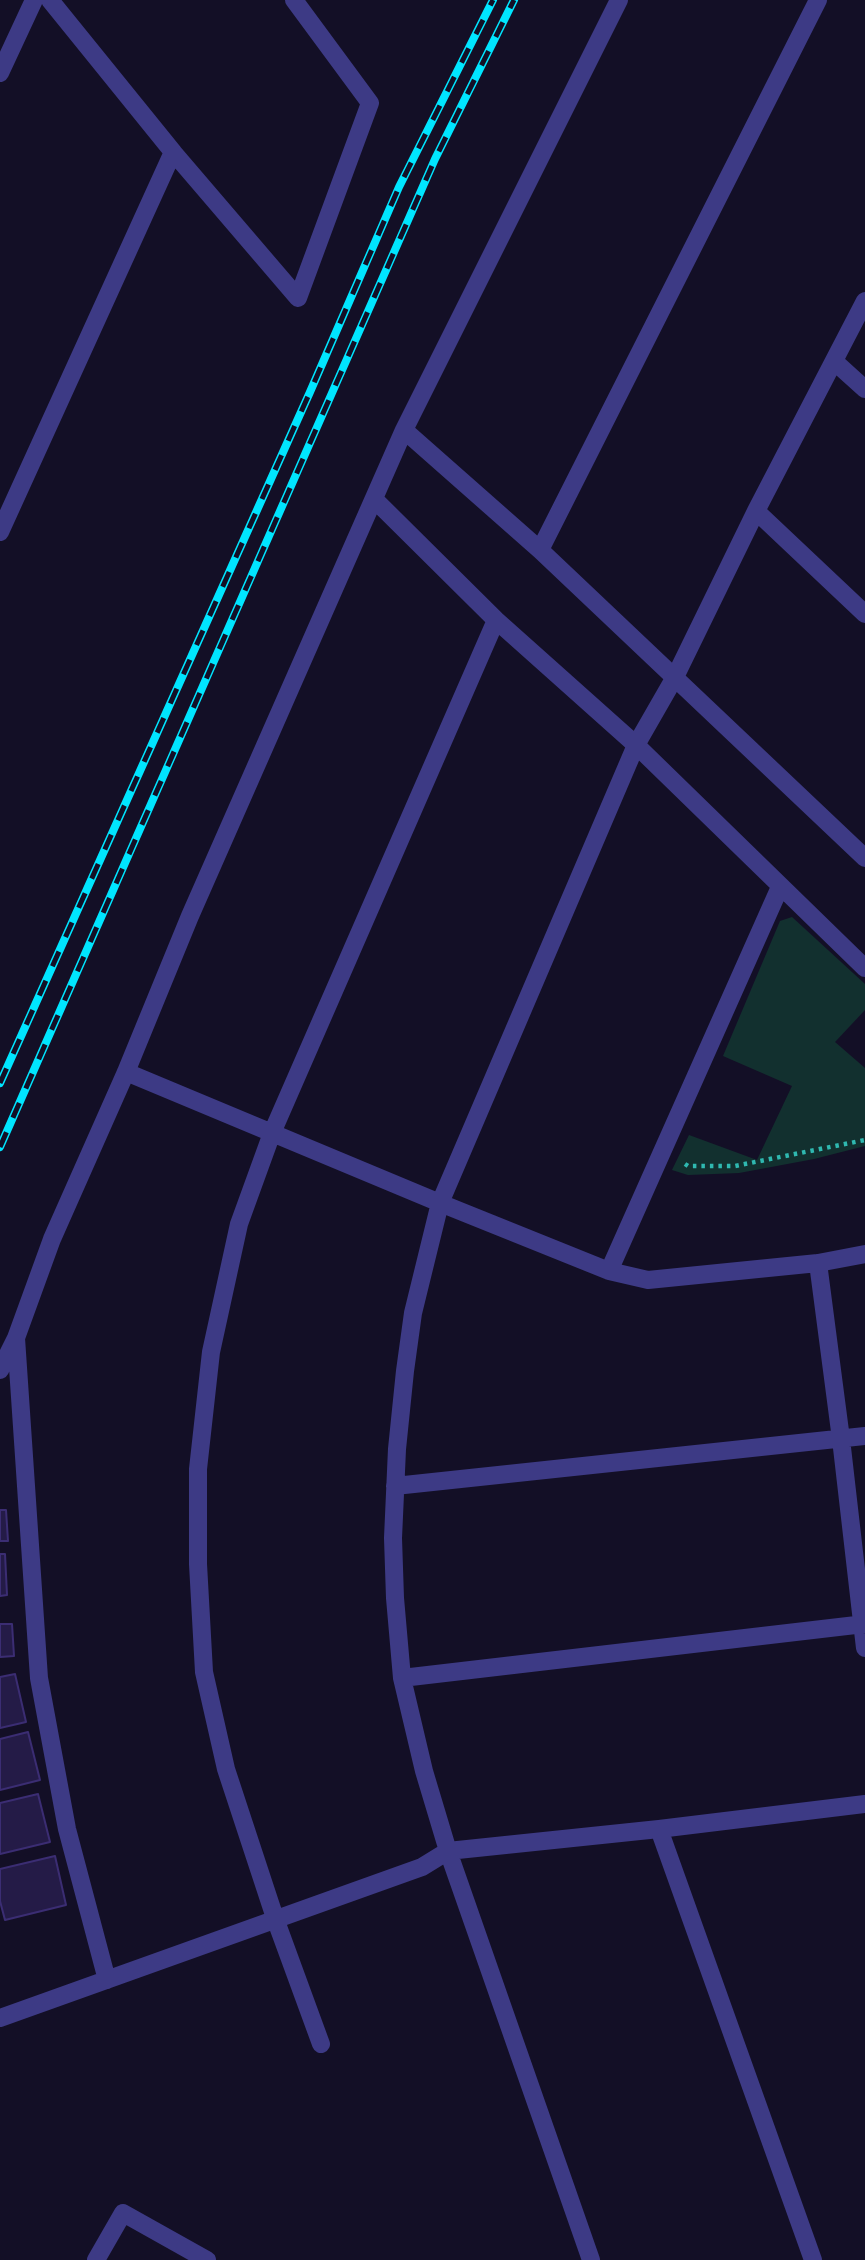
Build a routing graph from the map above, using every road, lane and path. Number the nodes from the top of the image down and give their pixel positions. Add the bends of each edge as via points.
1 (34, 0) edge
2 (50, 0) edge
3 (294, 0) edge
4 (619, 0) edge
5 (818, 0) edge
6 (0, 74) edge
7 (173, 152) junction
8 (865, 301) edge
9 (835, 362) junction
10 (865, 389) edge
11 (404, 430) junction
12 (375, 500) junction
13 (756, 511) junction
14 (0, 532) edge
15 (540, 550) junction
16 (865, 614) edge
17 (496, 620) junction
18 (675, 677) junction
19 (636, 746) junction
20 (865, 858) edge
21 (780, 887) junction
22 (865, 968) edge
23 (126, 1072) junction
24 (272, 1133) junction
25 (865, 1140) edge
26 (688, 1166) dead end
27 (440, 1203) junction
28 (865, 1254) edge
29 (818, 1263) junction
30 (610, 1271) junction
31 (16, 1338) junction
32 (0, 1370) edge
33 (865, 1436) edge
34 (841, 1438) junction
35 (395, 1486) junction
36 (863, 1624) edge
37 (865, 1648) edge
38 (402, 1678) junction
39 (865, 1804) edge
40 (659, 1829) junction
41 (448, 1851) junction
42 (276, 1921) junction
43 (107, 1980) junction
44 (0, 2018) edge
45 (321, 2044) dead end
46 (96, 2260) edge
47 (207, 2260) edge
48 (591, 2260) edge
49 (813, 2260) edge

1 - 6 street
2 - 7 street
3 - 7 street via 370,103 298,298
4 - 11 street
5 - 15 street
7 - 14 street
8 - 9 street
9 - 10 street
9 - 13 street
11 - 12 street
11 - 15 street
12 - 17 street
12 - 23 street via 190,916
13 - 16 street
13 - 18 street
15 - 18 street
17 - 19 street
17 - 24 street
18 - 19 street
18 - 20 street
19 - 21 street
19 - 27 street
21 - 22 street
21 - 30 street
23 - 24 street
23 - 31 street via 52,1239
24 - 27 street
24 - 42 street via 239,1224 211,1352 198,1469 198,1564 204,1672 226,1769
25 - 26 path via 735,1166
27 - 30 street
27 - 35 street via 413,1313
28 - 29 street
29 - 30 street via 648,1280
29 - 34 street
31 - 32 street
31 - 43 street via 39,1678 67,1829
33 - 34 street
34 - 35 street
34 - 36 street
35 - 38 street via 395,1598
36 - 37 street
36 - 38 street
38 - 41 street
39 - 40 street
40 - 41 street
40 - 49 street
41 - 42 street via 422,1867
41 - 48 street
42 - 43 street
42 - 45 street
43 - 44 street
46 - 47 street via 123,2213

